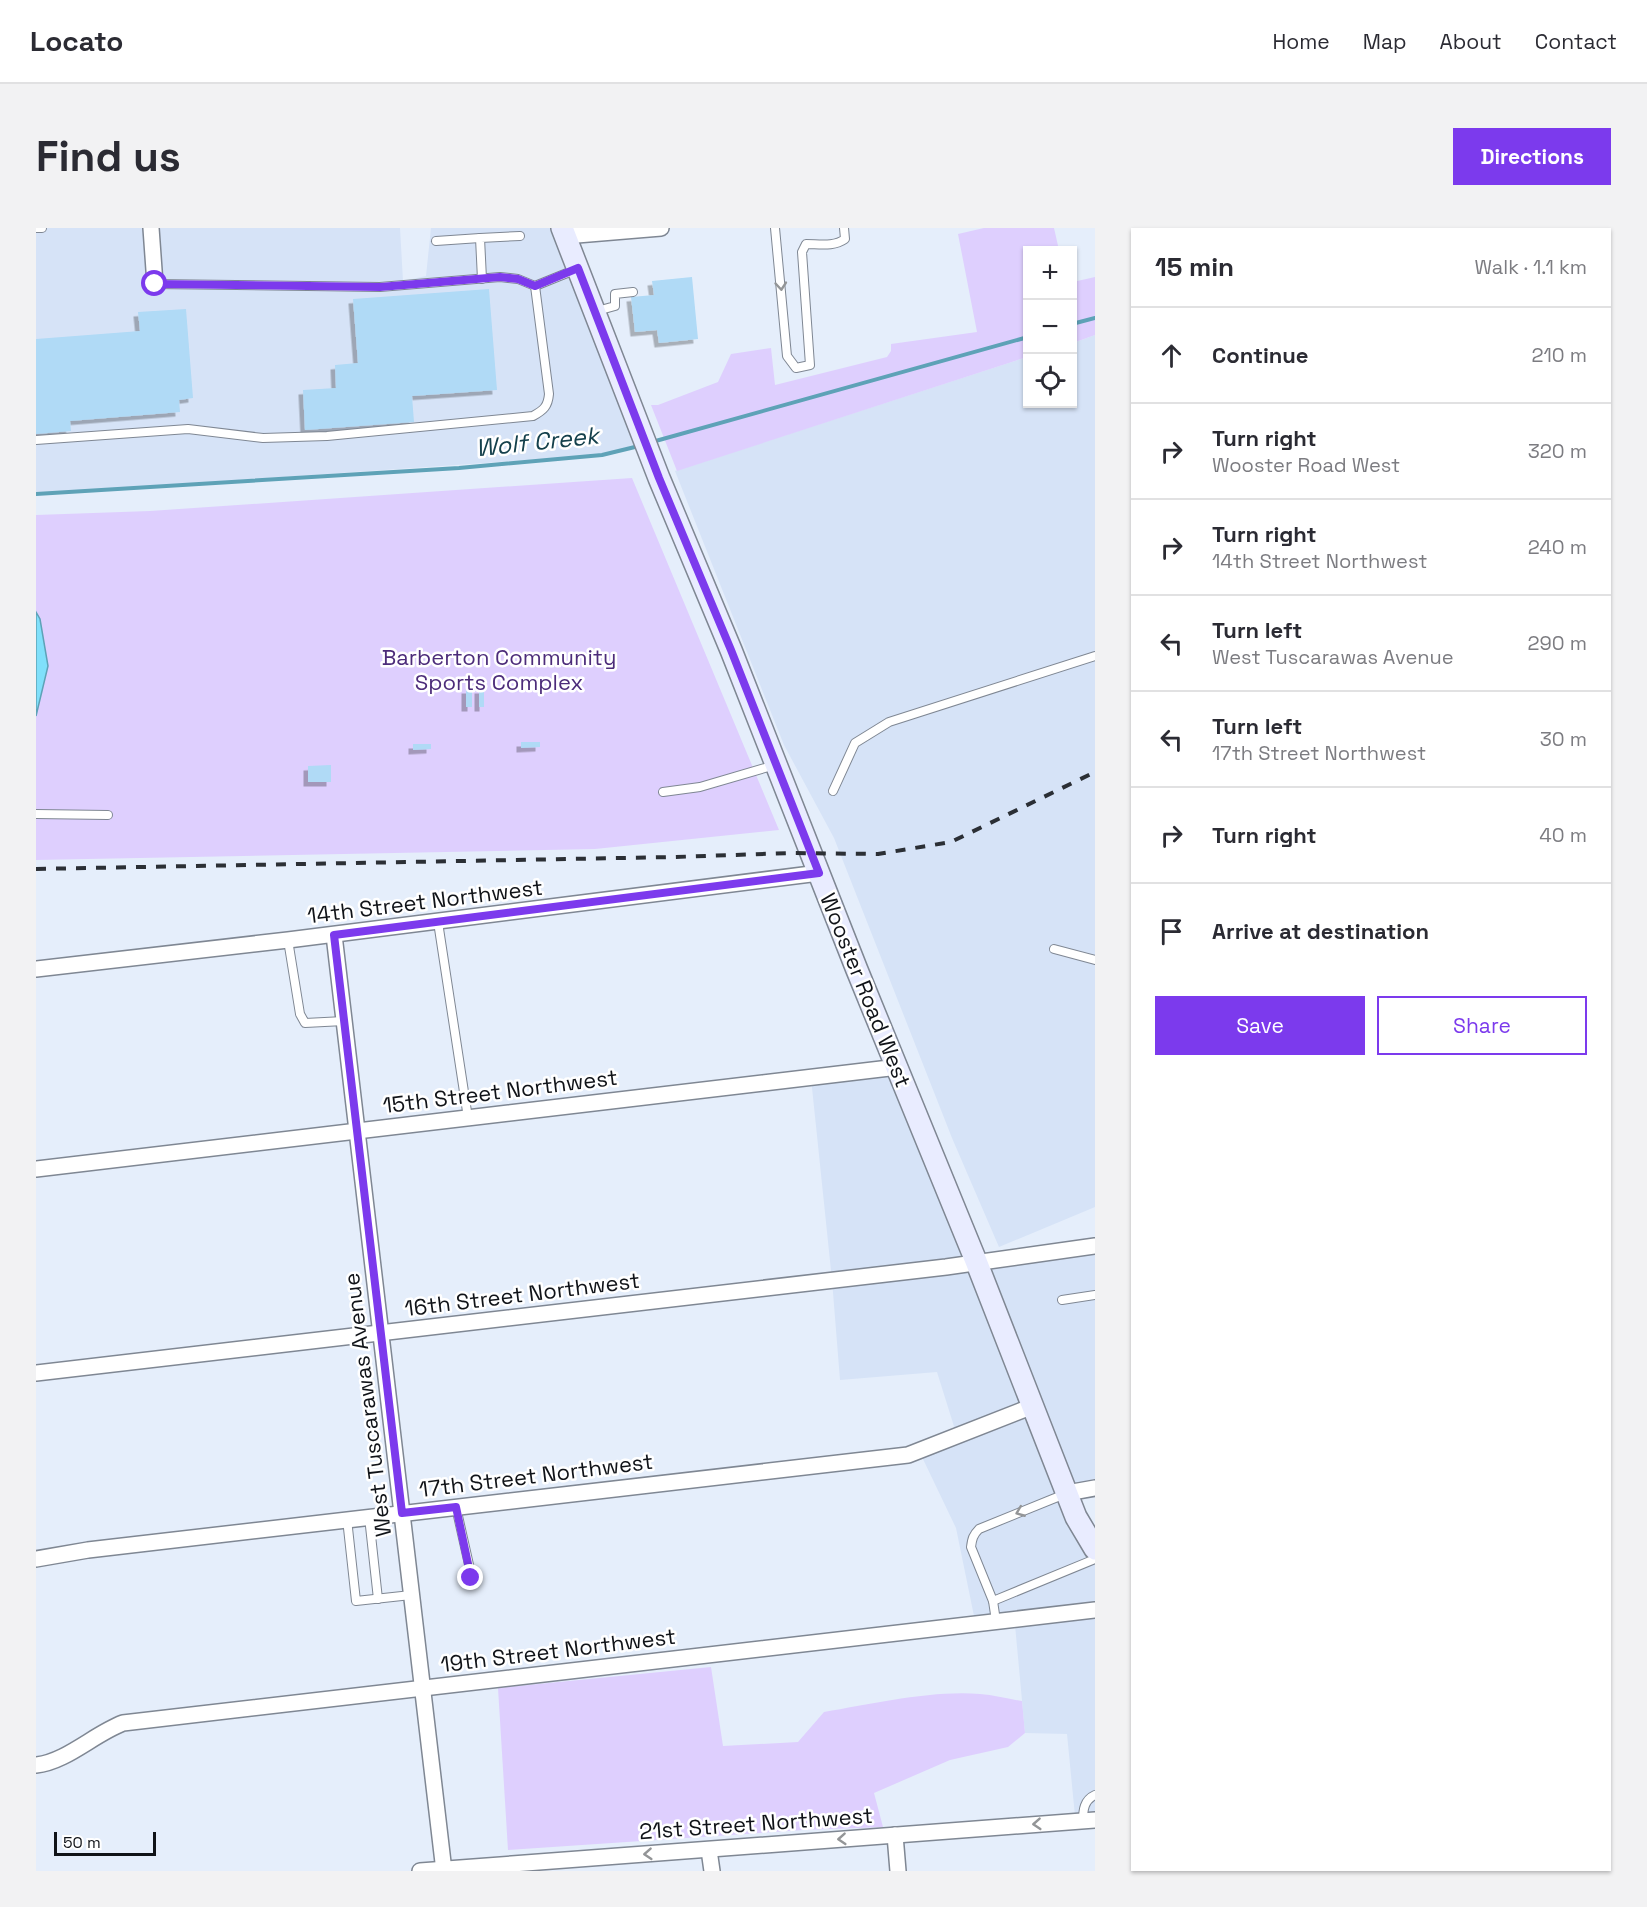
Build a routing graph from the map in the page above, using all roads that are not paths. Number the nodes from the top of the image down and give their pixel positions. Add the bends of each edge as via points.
1 (36, 228) edge
2 (42, 228) edge
3 (151, 228) edge
4 (661, 228) edge
5 (775, 228) edge
6 (844, 228) edge
7 (563, 232) edge
8 (520, 236) dead end
9 (480, 238) junction
10 (436, 241) dead end
11 (578, 268) junction
12 (482, 279) junction
13 (155, 284) joint
14 (535, 286) junction
15 (633, 292) dead end
16 (596, 312) junction
17 (36, 440) edge
18 (1095, 656) edge
19 (776, 765) junction
20 (833, 791) dead end
21 (663, 792) dead end
22 (36, 814) edge
23 (108, 815) dead end
24 (819, 873) junction
25 (438, 922) junction
26 (334, 935) junction
27 (288, 940) junction
28 (1054, 949) dead end
29 (1095, 960) edge
30 (36, 969) edge
31 (344, 1021) junction
32 (898, 1067) junction
33 (468, 1119) junction
34 (357, 1131) junction
35 (36, 1169) edge
36 (1095, 1246) edge
37 (976, 1261) junction
38 (1095, 1295) edge
39 (1062, 1300) dead end
40 (381, 1334) junction
41 (36, 1373) edge
42 (1033, 1406) junction
43 (1095, 1488) edge
44 (1067, 1493) junction
45 (456, 1507) junction
46 (402, 1513) junction
47 (369, 1517) junction
48 (347, 1519) junction
49 (1095, 1549) edge
50 (36, 1559) edge
51 (1095, 1559) edge
52 (471, 1578) dead end
53 (411, 1595) junction
54 (378, 1599) junction
55 (993, 1601) junction
56 (1095, 1610) edge
57 (996, 1621) junction
58 (422, 1688) junction
59 (36, 1765) edge
60 (1095, 1795) edge
61 (1089, 1820) edge
62 (895, 1835) junction
63 (709, 1850) junction
64 (444, 1870) edge
65 (420, 1871) edge
66 (712, 1871) edge
67 (898, 1871) edge

1 - 2 lane
3 - 13 street
4 - 7 street
5 -> 6 lane via 787,356 796,368 810,365 802,252 806,244 841,242 845,239
7 - 11 main road, Wooster Road West
8 - 9 lane
9 - 10 lane
9 - 12 lane
11 - 14 lane
11 - 16 main road, Wooster Road West
12 - 13 lane via 380,287
12 - 14 lane via 518,279
14 - 17 lane via 549,394 543,411 533,416 327,436 263,438 188,429
15 - 16 lane via 615,294 615,306
16 - 19 main road, Wooster Road West
18 - 20 lane via 889,722 855,743
19 - 21 lane via 700,787
19 - 24 main road, Wooster Road West
22 - 23 lane
24 - 25 street, 14th Street Northwest
24 - 32 main road, Wooster Road West
25 - 26 street, 14th Street Northwest
25 - 33 lane
26 - 27 street, 14th Street Northwest
26 - 31 street, West Tuscarawas Avenue
27 - 30 street, 14th Street Northwest
27 - 31 lane via 300,1014 305,1023
28 - 29 lane
31 - 34 street, West Tuscarawas Avenue
32 - 33 street, 15th Street Northwest
32 - 37 main road, Wooster Road West
33 - 34 street, 15th Street Northwest
34 - 35 street, 15th Street Northwest
34 - 40 street, West Tuscarawas Avenue
36 - 37 street, 16th Street Northwest
37 - 40 street, 16th Street Northwest
37 - 42 main road, Wooster Road West
38 - 39 lane
40 - 41 street, 16th Street Northwest
40 - 46 street, West Tuscarawas Avenue
42 - 44 main road, Wooster Road West
42 - 45 street, 17th Street Northwest via 908,1455
43 - 44 street
44 - 49 main road, Wooster Road West via 1081,1528
44 -> 55 lane via 975,1533 971,1547
45 - 46 street, 17th Street Northwest
45 - 52 lane
46 - 47 street, 17th Street Northwest
46 - 53 street, West Tuscarawas Avenue
47 - 48 street, 17th Street Northwest
47 - 54 lane
48 - 50 street, 17th Street Northwest
48 - 54 lane via 356,1601
51 - 55 lane
53 - 54 lane
53 - 58 street, West Tuscarawas Avenue
55 - 57 lane
56 - 57 street, 19th Street Northwest
57 - 58 street, 19th Street Northwest
58 - 59 street, 19th Street Northwest via 123,1724 51,1762
58 - 64 street, West Tuscarawas Avenue
60 - 61 lane via 1084,1806
61 -> 62 street, 21st Street Northwest
62 -> 63 street, 21st Street Northwest
62 - 67 street
63 -> 64 street, 21st Street Northwest
63 - 66 street
64 - 65 street, 21st Street Northwest

